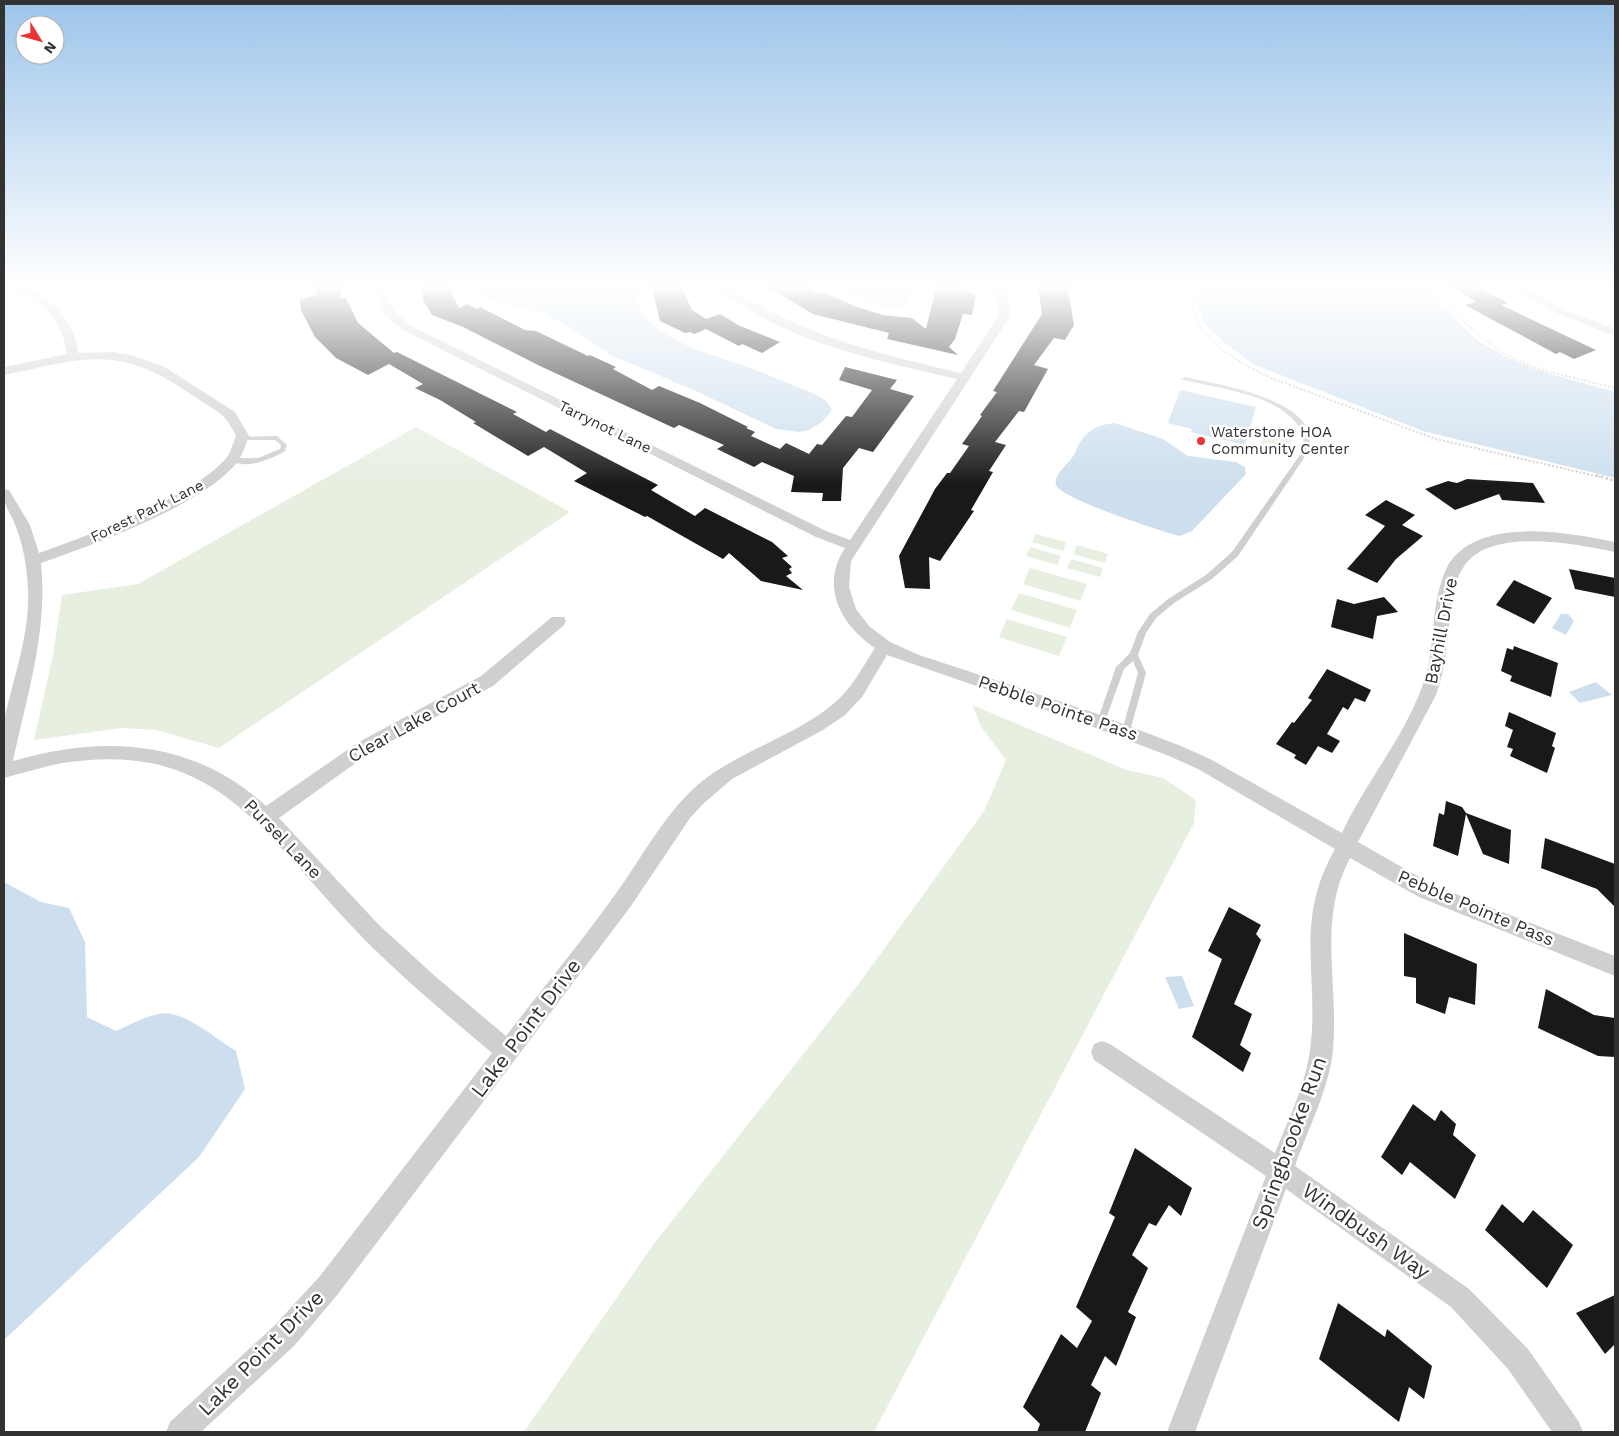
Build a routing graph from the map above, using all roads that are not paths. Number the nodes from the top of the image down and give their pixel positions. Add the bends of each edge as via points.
1 (72, 351) edge
2 (453, 351) edge
3 (861, 351) edge
4 (981, 351) edge
5 (72, 357) junction
6 (4, 371) edge
7 (964, 377) junction
8 (1185, 379) dead end
9 (242, 438) junction
10 (232, 460) junction
11 (4, 493) edge
12 (853, 546) junction
13 (1615, 547) edge
14 (32, 561) junction
15 (558, 621) dead end
16 (884, 646) junction
17 (1134, 655) junction
18 (1101, 722) junction
19 (1126, 730) junction
20 (4, 761) edge
21 (4, 771) edge
22 (265, 817) junction
23 (1347, 846) junction
24 (1615, 966) edge
25 (508, 1052) junction
26 (1102, 1052) dead end
27 (1280, 1171) junction
28 (180, 1432) edge
29 (1181, 1432) edge
30 (1569, 1432) edge

1 - 5 street
2 - 12 street, Tarrynot Lane via 821,534
3 - 7 street
4 - 7 street, Pebble Pointe Pass
5 - 6 street
5 - 9 street via 116,357 147,364 236,420
7 - 12 street, Pebble Pointe Pass
8 - 17 lane via 1257,396 1285,409 1303,426 1308,438 1307,449 1235,554 1209,577 1153,616 1142,632
9 - 10 street, Forest Park Lane
9 - 10 lane via 276,438 284,445 282,450 265,460
10 - 14 street, Forest Park Lane via 214,478 181,497 109,531
11 - 14 street via 22,526
12 - 16 street, Pebble Pointe Pass via 841,568 840,592 854,620
13 - 23 street, Bayhill Drive via 1570,538 1531,536 1484,543 1464,556 1451,572 1432,684 1354,827
14 - 20 street via 35,627
15 - 22 street, Clear Lake Court via 487,681 365,747
16 - 18 street, Pebble Pointe Pass
16 - 25 street, Lake Point Drive via 856,692 839,710 818,725 726,774 683,812 624,899
17 - 18 lane via 1120,667
17 - 19 lane via 1142,673
18 - 19 street, Pebble Pointe Pass
19 - 23 street, Pebble Pointe Pass via 1204,764
21 - 22 street, Pursel Lane via 58,755 96,751 137,754 178,763 210,775 236,791
22 - 25 street, Pursel Lane via 368,928
23 - 24 street, Pebble Pointe Pass via 1459,906
23 - 27 street, Springbrooke Run via 1332,870 1324,898 1321,929 1323,1051
25 - 28 street, Lake Point Drive via 312,1306 285,1336
26 - 27 street, Windbush Way
27 - 29 street, Springbrooke Run
27 - 30 street, Windbush Way via 1460,1298 1518,1359

